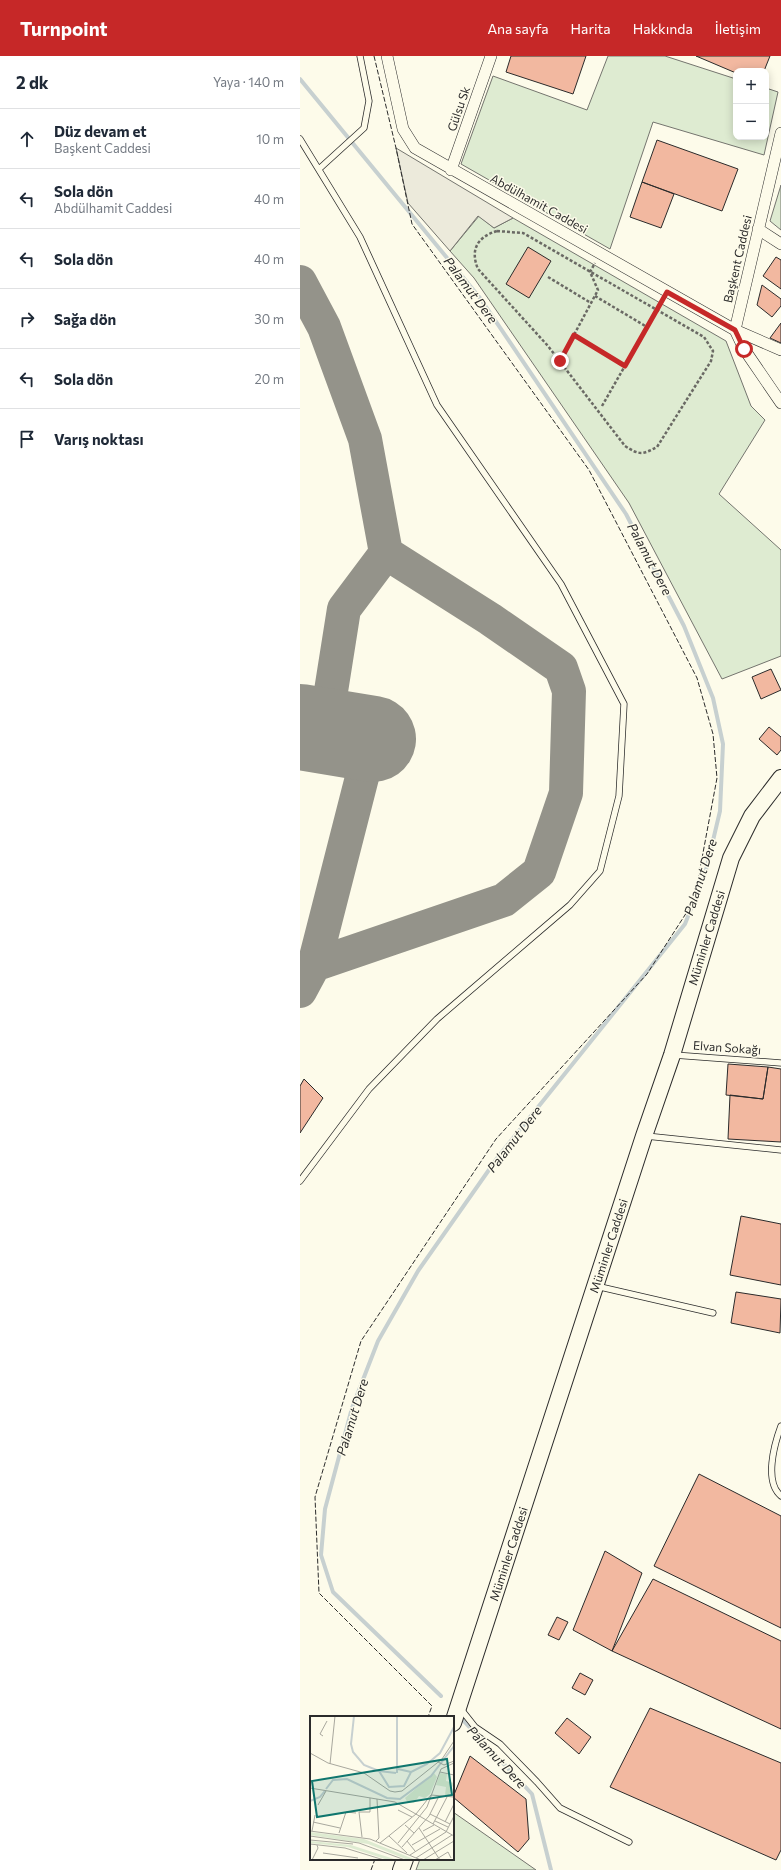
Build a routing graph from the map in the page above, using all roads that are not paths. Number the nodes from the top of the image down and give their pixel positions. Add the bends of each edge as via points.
1 (360, 56) edge
2 (387, 56) edge
3 (491, 56) edge
4 (781, 134) edge
5 (300, 139) edge
6 (318, 169) junction
7 (451, 170) junction
8 (758, 228) junction
9 (781, 244) edge
10 (735, 330) junction
11 (781, 350) edge
12 (781, 403) edge
13 (781, 778) edge
14 (672, 1055) junction
15 (781, 1063) edge
16 (644, 1136) junction
17 (781, 1150) edge
18 (300, 1180) edge
19 (596, 1286) junction
20 (713, 1313) dead end
21 (781, 1426) edge
22 (781, 1496) edge
23 (458, 1707) junction
24 (454, 1720) edge
25 (630, 1842) dead end
26 (406, 1860) edge
27 (401, 1870) edge

1 - 6 lane via 370,100 364,128
2 - 7 street, Abdülhamit Caddesi via 403,128 415,148
3 - 7 street, Gülsu Sk
4 - 8 street, Başkent Caddesi
5 - 6 lane
6 - 18 lane via 360,237 437,405 561,584 624,704 619,796 600,871 570,905 437,1019 369,1089
7 - 10 street, Abdülhamit Caddesi
8 - 9 street
8 - 10 street, Başkent Caddesi
10 - 11 street, Abdülhamit Caddesi
10 - 12 street via 744,349
13 - 14 street, Müminler Caddesi via 752,816 732,858
14 - 15 lane, Elvan Sokağı
14 - 16 street, Müminler Caddesi
16 - 17 lane
16 - 19 street, Müminler Caddesi
19 - 20 lane
19 - 23 street, Müminler Caddesi
21 - 22 lane via 771,1468 775,1491
23 - 24 street, Müminler Caddesi
23 - 25 lane via 474,1727 500,1744 560,1808
26 - 27 street

